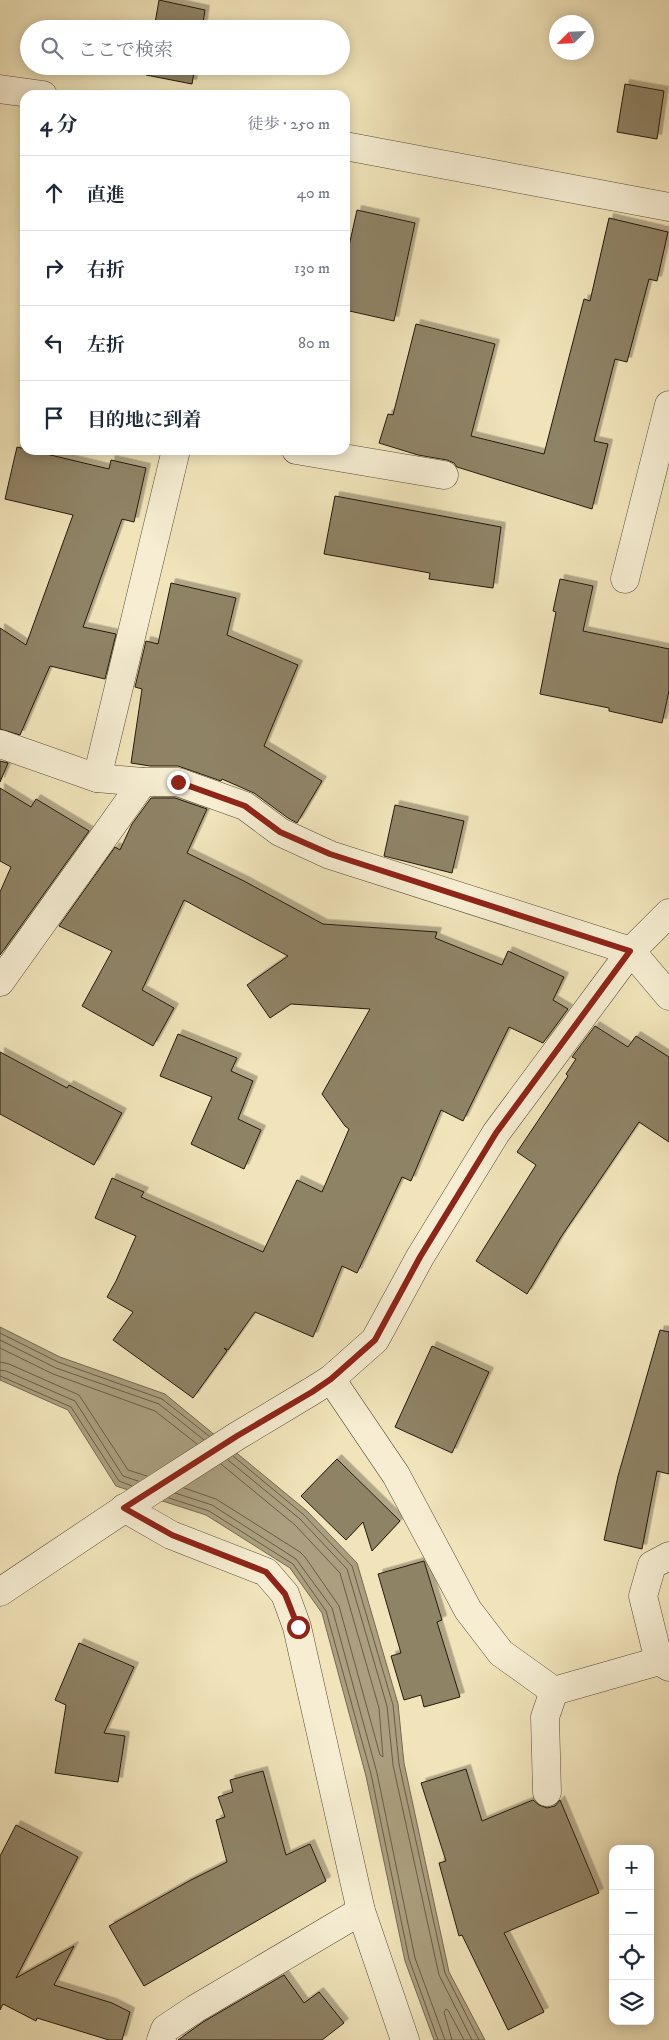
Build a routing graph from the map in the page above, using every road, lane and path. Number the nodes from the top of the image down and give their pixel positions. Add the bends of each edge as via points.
1 (0, 88) edge
2 (20, 91) edge
3 (350, 147) edge
4 (669, 207) edge
5 (669, 406) edge
6 (175, 455) edge
7 (326, 455) edge
8 (444, 475) dead end
9 (625, 579) dead end
10 (0, 744) edge
11 (97, 778) junction
12 (143, 782) junction
13 (669, 913) edge
14 (630, 951) junction
15 (0, 982) edge
16 (669, 996) edge
17 (331, 1379) junction
18 (131, 1503) junction
19 (669, 1556) edge
20 (0, 1592) edge
21 (664, 1664) edge
22 (554, 1691) junction
23 (547, 1792) dead end
24 (361, 1911) junction
25 (161, 2040) edge
26 (405, 2040) edge

1 - 2 street
3 - 4 street
5 - 9 street
6 - 11 street
7 - 8 street
10 - 11 street
11 - 12 street
12 - 14 street via 178,782 245,806 280,832 330,854
12 - 15 street
13 - 14 street
14 - 16 street
14 - 17 street via 496,1133 420,1257 375,1340
17 - 18 street
17 - 22 street via 396,1475 468,1610 501,1653
18 - 20 street
18 - 24 street via 172,1535 266,1572 285,1594 298,1627
19 - 21 street via 652,1565 642,1596
21 - 22 street
22 - 23 street via 545,1717
24 - 25 street via 195,2009 165,2029
24 - 26 street

